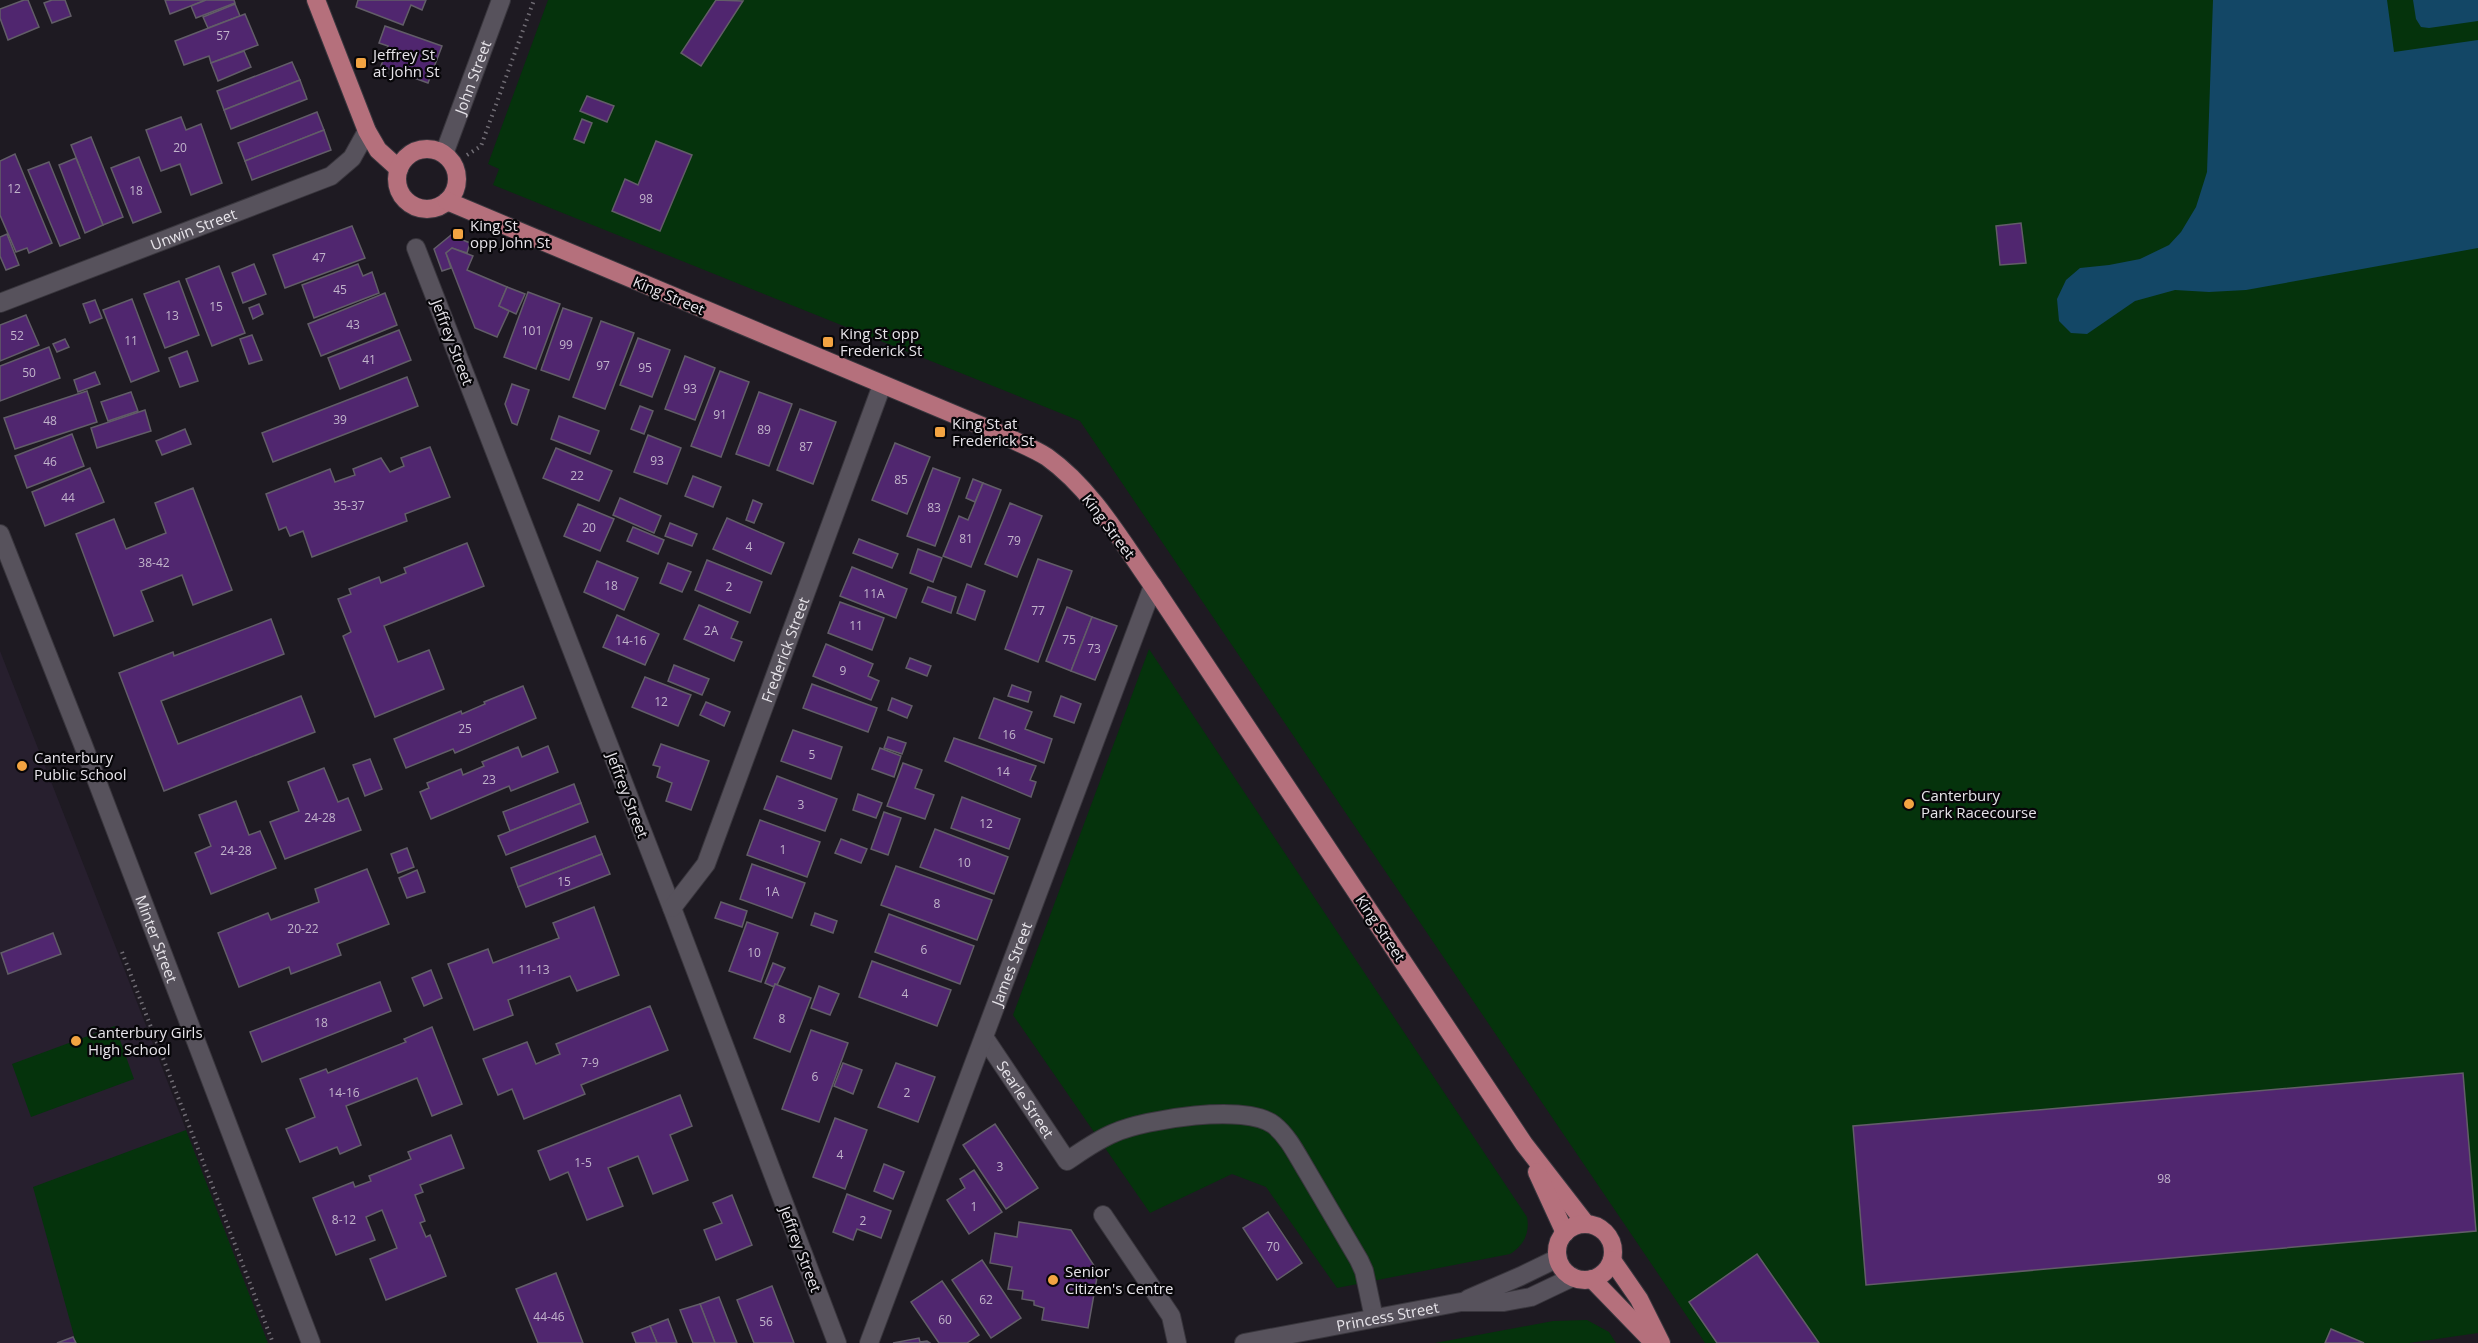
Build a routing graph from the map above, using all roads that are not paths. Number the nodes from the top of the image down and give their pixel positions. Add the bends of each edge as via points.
1 (316, 0) edge
2 (501, 0) edge
3 (367, 131) junction
4 (444, 154) junction
5 (399, 169) junction
6 (447, 201) junction
7 (416, 248) dead end
8 (0, 303) edge
9 (882, 385) junction
10 (0, 534) edge
11 (1153, 586) junction
12 (672, 909) junction
13 (984, 1037) junction
14 (1524, 1144) junction
15 (1103, 1215) dead end
16 (1586, 1224) junction
17 (1565, 1233) junction
18 (1558, 1258) junction
19 (1612, 1260) junction
20 (1573, 1277) junction
21 (1592, 1280) junction
22 (1461, 1302) junction
23 (1374, 1318) junction
24 (311, 1343) edge
25 (837, 1343) edge
26 (869, 1343) edge
27 (1177, 1343) edge
28 (1244, 1343) edge
29 (1654, 1343) edge
30 (1661, 1343) edge

1 - 3 main road
2 - 4 street, John Street
3 - 5 main road via 378,150
3 - 8 street, Unwin Street via 352,158 331,176
4 - 5 main road via 436,150 418,151
4 - 6 main road via 457,177 457,186
5 - 6 main road via 399,188 411,204 429,209
6 - 9 main road, King Street
7 - 12 street, Jeffrey Street
9 - 11 main road, King Street via 1046,457 1090,499
9 - 12 street, Frederick Street via 706,864
10 - 24 street, Minter Street
11 - 13 street, James Street
11 - 14 main road, King Street
12 - 25 street, Jeffrey Street
13 - 23 street, Searle Street via 1067,1161 1100,1140 1161,1120 1250,1115 1274,1125 1291,1145 1359,1260
13 - 26 street, James Street
14 - 16 main road, King Street
14 - 17 main road, King Street
15 - 27 street via 1171,1316
16 - 17 main road
16 - 19 main road via 1608,1236
17 - 18 main road via 1557,1249
18 - 20 main road
18 - 22 street, Princess Street
19 - 21 main road via 1608,1269
19 - 30 main road via 1639,1299
20 - 21 main road
20 - 22 street, Princess Street via 1531,1297 1504,1302
21 - 29 main road
22 - 23 street, Princess Street
23 - 28 street, Princess Street

